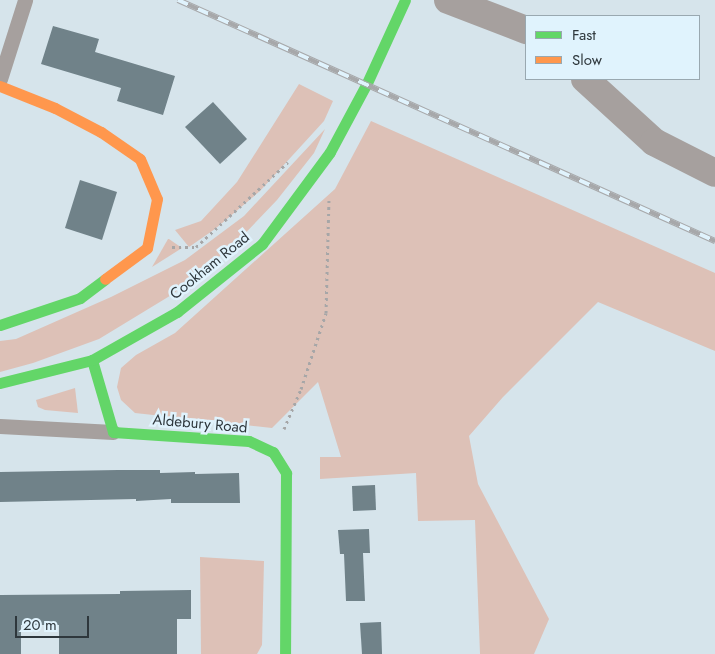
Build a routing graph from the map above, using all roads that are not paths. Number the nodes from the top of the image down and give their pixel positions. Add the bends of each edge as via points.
1 (25, 0) edge
2 (405, 0) edge
3 (448, 0) edge
4 (525, 30) edge
5 (0, 79) edge
6 (587, 80) edge
7 (0, 86) edge
8 (715, 173) edge
9 (0, 325) edge
10 (92, 360) junction
11 (0, 383) edge
12 (0, 426) edge
13 (114, 432) junction
14 (285, 654) edge

1 - 5 lane
2 - 10 street, Cookham Road via 367,83 330,152 262,244 177,312
3 - 4 street
6 - 8 street via 654,142
7 - 9 street via 55,108 101,132 140,159 157,199 146,248 80,298
10 - 11 street, Cookham Road
10 - 13 street
12 - 13 lane
13 - 14 street, Aldebury Road via 249,441 273,452 286,473

